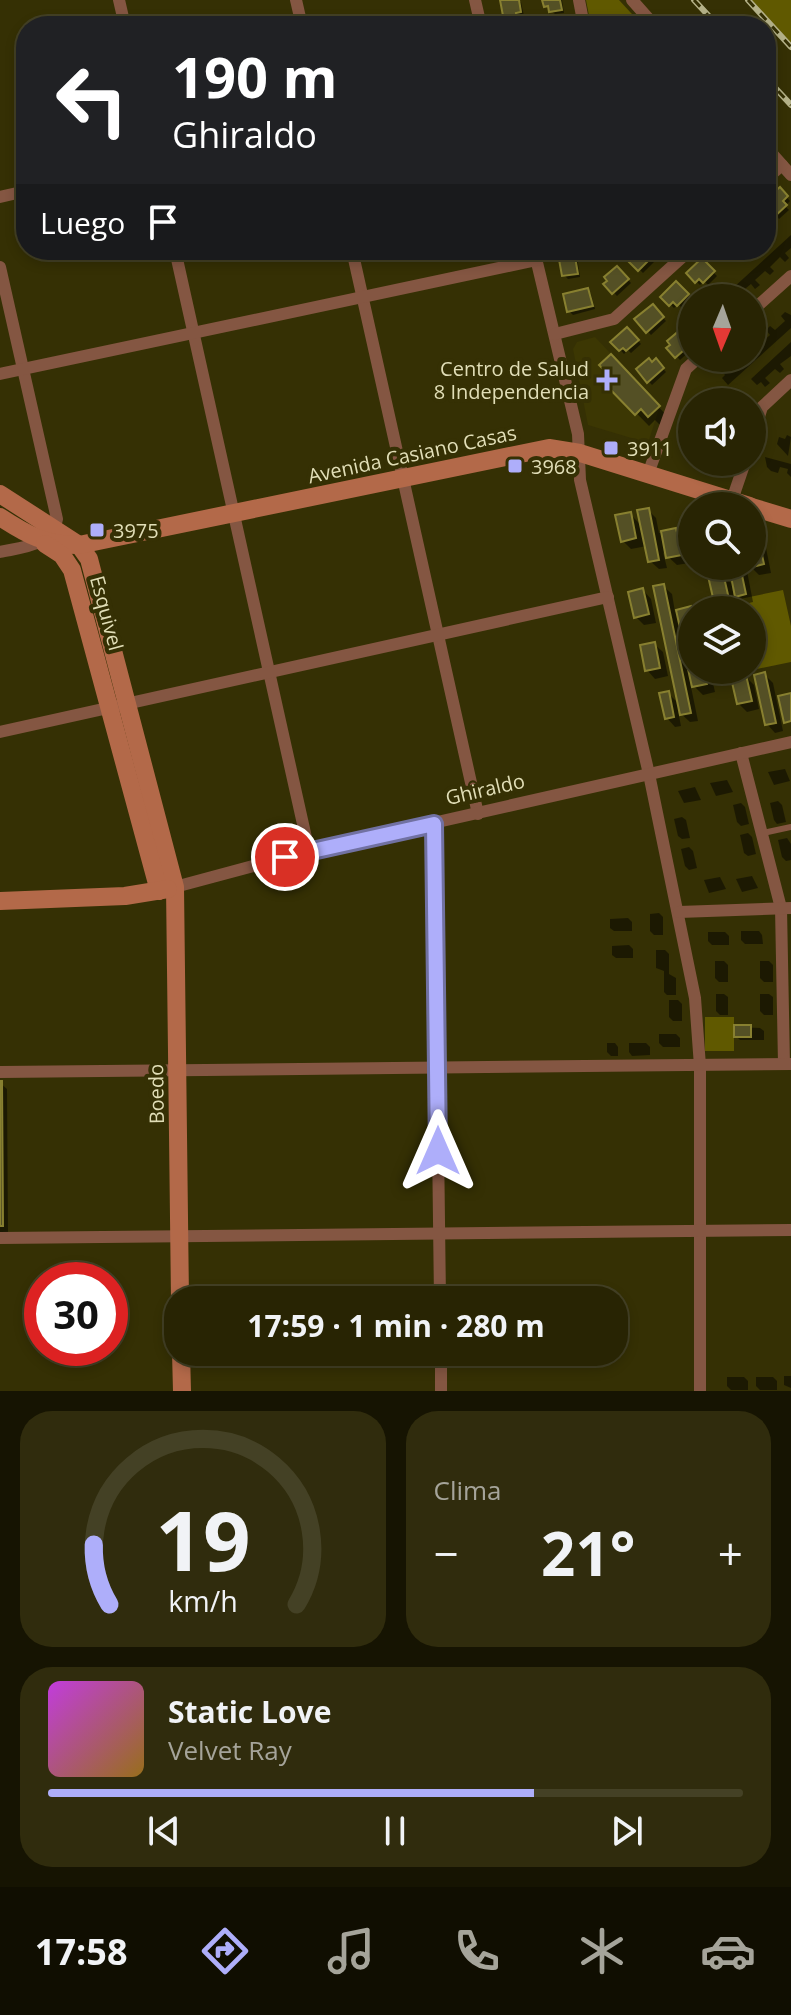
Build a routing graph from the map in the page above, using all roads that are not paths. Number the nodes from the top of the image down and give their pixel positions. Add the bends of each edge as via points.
1 (632, 0) edge
2 (646, 16) edge
3 (776, 158) edge
4 (782, 165) junction
5 (776, 170) edge
6 (791, 175) edge
7 (177, 260) edge
8 (354, 260) edge
9 (514, 260) edge
10 (537, 260) edge
11 (679, 260) edge
12 (0, 267) edge
13 (791, 276) edge
14 (363, 295) junction
15 (766, 298) edge
16 (192, 332) junction
17 (555, 334) junction
18 (23, 369) junction
19 (685, 372) edge
20 (0, 374) edge
21 (791, 380) edge
22 (766, 403) edge
23 (580, 453) junction
24 (648, 474) junction
25 (403, 479) junction
26 (706, 492) edge
27 (0, 494) edge
28 (766, 511) edge
29 (233, 513) junction
30 (0, 517) edge
31 (791, 519) edge
32 (49, 536) junction
33 (79, 545) junction
34 (0, 552) edge
35 (608, 597) junction
36 (439, 635) junction
37 (270, 672) junction
38 (118, 706) junction
39 (0, 732) edge
40 (791, 742) edge
41 (741, 753) junction
42 (649, 774) junction
43 (478, 814) junction
44 (434, 824) junction
45 (791, 827) edge
46 (762, 833) junction
47 (309, 851) junction
48 (167, 889) junction
49 (0, 901) edge
50 (786, 908) edge
51 (679, 912) junction
52 (787, 986) edge
53 (787, 1064) edge
54 (700, 1066) junction
55 (438, 1069) junction
56 (177, 1071) junction
57 (0, 1072) edge
58 (791, 1230) edge
59 (698, 1231) junction
60 (439, 1234) junction
61 (179, 1236) junction
62 (0, 1238) edge
63 (180, 1286) edge
64 (440, 1286) edge
65 (181, 1366) edge
66 (441, 1366) edge
67 (182, 1391) edge
68 (441, 1391) edge
69 (700, 1391) edge

1 - 2 street
3 - 4 street
4 - 5 street
4 - 6 street
7 - 16 street
8 - 14 street
9 - 14 street
10 - 17 street
11 - 17 street via 614,319
12 - 18 street
13 - 15 street
14 - 16 street
14 - 25 street
16 - 18 street
16 - 29 street
17 - 23 street
18 - 20 street
18 - 32 street via 57,519
19 - 24 street
21 - 22 street
23 - 24 street, Avenida Casiano Casas
23 - 25 street, Avenida Casiano Casas via 549,448
23 - 35 street via 580,480
24 - 26 street, Avenida Casiano Casas
25 - 29 street, Avenida Casiano Casas
25 - 36 street
27 - 32 street
28 - 31 street, Avenida Casiano Casas
29 - 33 street, Avenida Casiano Casas
29 - 37 street
30 - 32 street
32 - 33 street
32 - 34 street
32 - 38 street, Esquivel via 72,570
33 - 38 street, Esquivel via 95,576
35 - 36 street
35 - 42 street
36 - 37 street
36 - 43 street
37 - 38 street
37 - 47 street
38 - 39 street
38 - 48 street, Esquivel
40 - 41 street, Ghiraldo
41 - 42 street, Ghiraldo
41 - 46 street
42 - 43 street, Ghiraldo
42 - 51 street
43 - 44 street, Ghiraldo
44 - 47 street, Ghiraldo
44 - 55 street
45 - 46 lane
46 - 50 street
47 - 48 street, Ghiraldo
48 - 49 street, Ghiraldo
48 - 56 street, Boedo
50 - 51 street
50 - 52 street
51 - 54 street via 695,998
52 - 53 street
53 - 54 street
54 - 55 street
54 - 59 street
55 - 56 street
55 - 60 street
56 - 57 street
56 - 61 street, Boedo
58 - 59 street
59 - 60 street
59 - 69 street
60 - 61 street
60 - 64 street
61 - 62 street
61 - 63 street, Boedo
65 - 67 street
66 - 68 street

